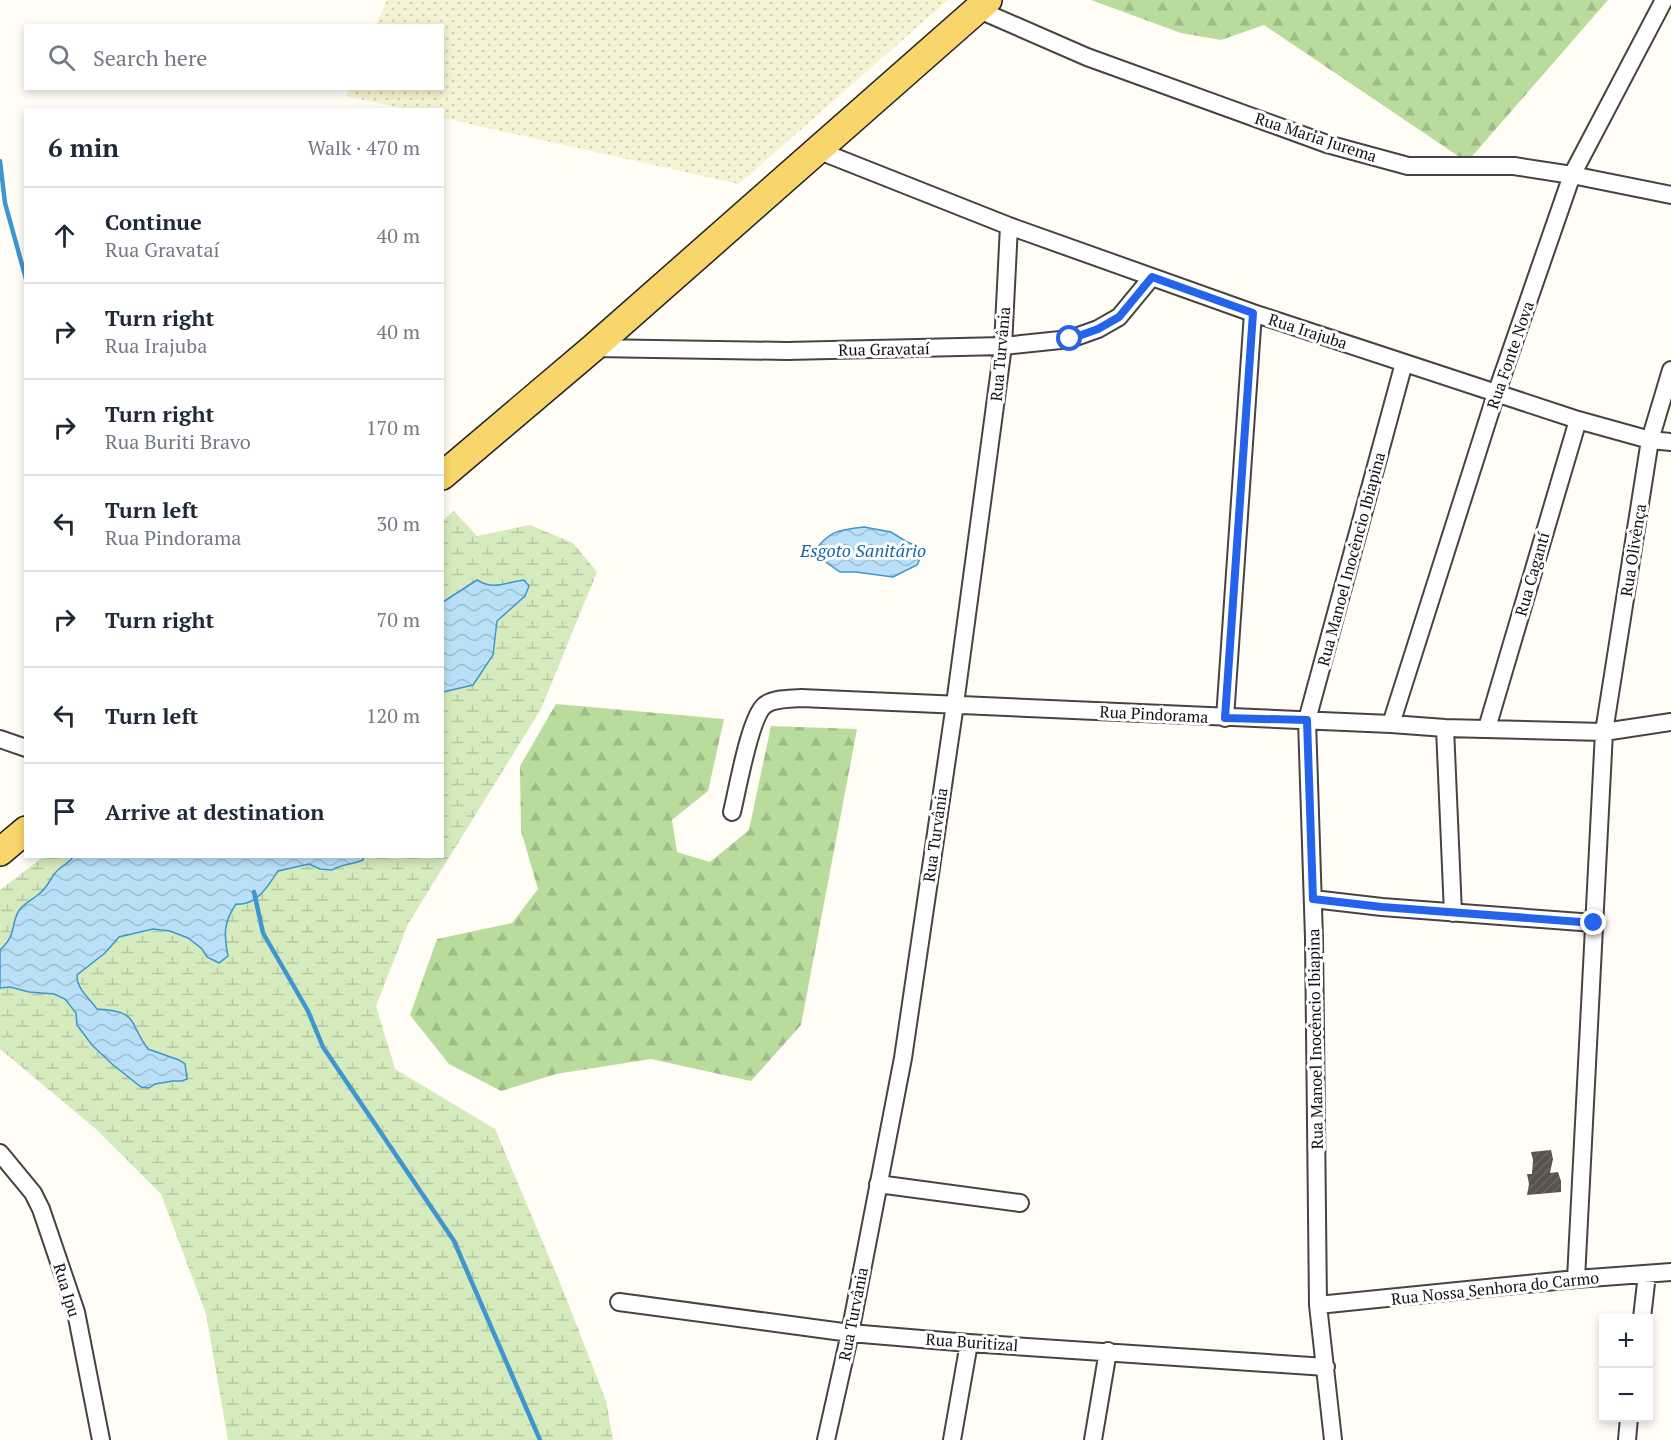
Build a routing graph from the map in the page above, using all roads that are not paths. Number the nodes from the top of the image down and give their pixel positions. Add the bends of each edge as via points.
1 (1664, 0) edge
2 (983, 5) edge
3 (817, 150) junction
4 (1572, 175) junction
5 (1671, 195) edge
6 (1008, 226) junction
7 (1152, 277) junction
8 (1253, 313) junction
9 (1003, 346) junction
10 (593, 348) junction
11 (1404, 363) junction
12 (1671, 370) edge
13 (1496, 394) junction
14 (1578, 420) junction
15 (1650, 440) junction
16 (1671, 442) edge
17 (444, 474) edge
18 (955, 704) junction
19 (1225, 718) junction
20 (1307, 720) junction
21 (1671, 722) edge
22 (1391, 724) junction
23 (1445, 728) junction
24 (1487, 728) junction
25 (1604, 732) junction
26 (0, 739) edge
27 (24, 747) edge
28 (732, 812) dead end
29 (24, 832) edge
30 (0, 852) edge
31 (1313, 899) junction
32 (1453, 913) junction
33 (1594, 923) junction
34 (0, 1153) edge
35 (878, 1184) junction
36 (1020, 1203) dead end
37 (1671, 1272) edge
38 (1647, 1274) junction
39 (1576, 1279) junction
40 (619, 1302) dead end
41 (1318, 1305) junction
42 (1642, 1314) edge
43 (850, 1332) junction
44 (969, 1343) junction
45 (1108, 1351) junction
46 (1326, 1367) junction
47 (1629, 1422) edge
48 (101, 1440) edge
49 (826, 1440) edge
50 (952, 1440) edge
51 (1094, 1440) edge
52 (1333, 1440) edge
53 (1627, 1440) edge

1 - 4 street, Rua Fonte Nova
2 - 3 main road
2 - 4 street, Rua Maria Jurema via 1087,57 1347,149 1408,166 1514,166
3 - 6 street, Rua Irajuba
3 - 10 main road
4 - 5 street, Rua Maria Jurema
4 - 13 street, Rua Fonte Nova
6 - 7 street, Rua Irajuba
6 - 9 street, Rua Turvânia
7 - 8 street, Rua Irajuba
7 - 9 street, Rua Gravataí via 1119,317 1098,329 1070,339
8 - 11 street, Rua Irajuba
8 - 19 street
9 - 10 street, Rua Gravataí via 787,351
9 - 18 street, Rua Turvânia
10 - 17 main road
11 - 13 street, Rua Irajuba
11 - 20 street, Rua Manoel Inocêncio Ibiapina
12 - 15 street, Rua Olivênça
13 - 14 street, Rua Irajuba
13 - 22 street, Rua Fonte Nova
14 - 15 street, Rua Irajuba
14 - 24 street, Rua Cagantí
15 - 16 street, Rua Irajuba
15 - 25 street, Rua Olivênça
18 - 19 street, Rua Pindorama
18 - 28 street, Rua Pindorama via 789,699 765,704 754,720
18 - 35 street, Rua Turvânia via 903,1058
19 - 20 street, Rua Pindorama
20 - 22 street, Rua Pindorama
20 - 31 street, Rua Manoel Inocêncio Ibiapina
21 - 25 street, Rua Pindorama
22 - 23 street, Rua Pindorama
23 - 24 street, Rua Pindorama
23 - 32 street
24 - 25 street, Rua Pindorama
25 - 33 street, Rua Olivênça
26 - 27 street
29 - 30 main road
31 - 32 street
31 - 41 street, Rua Manoel Inocêncio Ibiapina
32 - 33 street
33 - 39 street, Rua Olivênça
34 - 48 street, Rua Ipu via 41,1209 76,1312
35 - 36 street
35 - 43 street, Rua Turvânia
37 - 38 street, Rua Nossa Senhora do Carmo
38 - 39 street, Rua Nossa Senhora do Carmo
38 - 42 street
39 - 41 street, Rua Nossa Senhora do Carmo
40 - 43 street, Rua Buritizal
41 - 46 street, Rua Manoel Inocêncio Ibiapina
43 - 44 street, Rua Buritizal
43 - 49 street, Rua Turvânia
44 - 45 street, Rua Buritizal
44 - 50 street
45 - 46 street, Rua Buritizal
45 - 51 street
46 - 52 street, Rua Manoel Inocêncio Ibiapina
47 - 53 street

